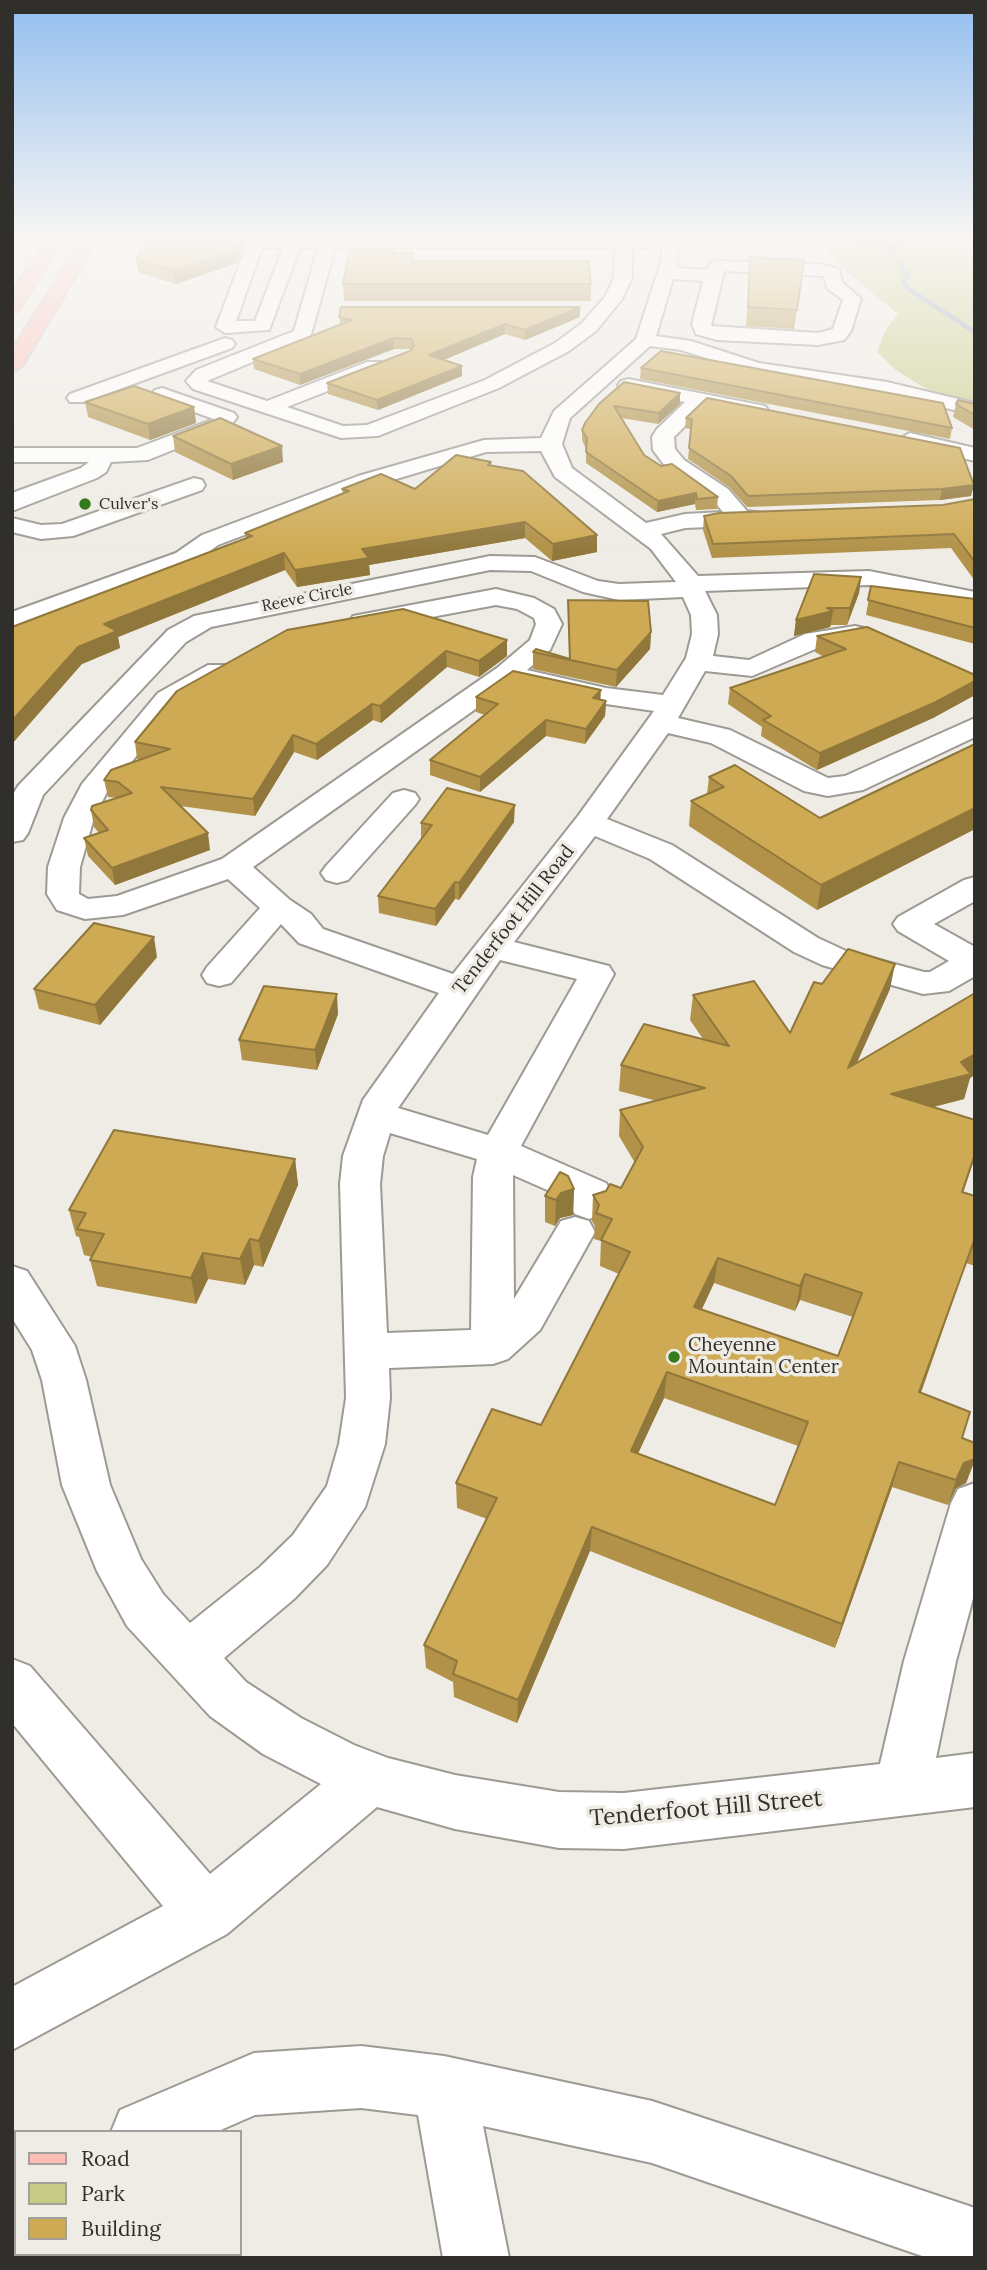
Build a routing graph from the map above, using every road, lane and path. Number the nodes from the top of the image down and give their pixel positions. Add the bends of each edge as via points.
1 (27, 342) edge
2 (232, 342) edge
3 (288, 342) edge
4 (569, 342) edge
5 (643, 342) edge
6 (660, 342) edge
7 (499, 356) dead end
8 (390, 359) edge
9 (530, 365) junction
10 (12, 366) edge
11 (601, 380) junction
12 (162, 394) edge
13 (77, 398) dead end
14 (701, 400) junction
15 (268, 406) junction
16 (975, 409) edge
17 (783, 415) edge
18 (239, 422) junction
19 (341, 432) junction
20 (891, 436) edge
21 (52, 438) dead end
22 (309, 443) dead end
23 (552, 450) junction
24 (12, 455) edge
25 (975, 455) edge
26 (102, 457) junction
27 (194, 485) dead end
28 (12, 504) edge
29 (139, 505) junction
30 (780, 517) edge
31 (12, 518) edge
32 (741, 519) junction
33 (12, 525) edge
34 (658, 528) junction
35 (693, 587) junction
36 (975, 600) edge
37 (12, 621) edge
38 (334, 627) edge
39 (855, 634) edge
40 (246, 655) edge
41 (697, 662) junction
42 (507, 674) junction
43 (667, 714) junction
44 (975, 726) edge
45 (404, 799) dead end
46 (310, 812) junction
47 (589, 823) junction
48 (377, 830) junction
49 (12, 833) edge
50 (233, 866) junction
51 (337, 873) dead end
52 (975, 887) edge
53 (289, 914) junction
54 (975, 961) edge
55 (476, 968) junction
56 (219, 975) dead end
57 (376, 1115) junction
58 (498, 1152) junction
59 (12, 1282) edge
60 (493, 1347) junction
61 (367, 1351) junction
62 (975, 1503) edge
63 (186, 1657) junction
64 (12, 1684) edge
65 (370, 1778) junction
66 (975, 1780) edge
67 (902, 1789) junction
68 (207, 1914) junction
69 (12, 2021) edge
70 (444, 2087) junction
71 (147, 2130) edge
72 (975, 2241) edge
73 (476, 2258) edge

1 - 10 main road
2 - 13 street
3 - 15 street via 203,374 196,381
4 - 9 street
5 - 11 street
6 - 16 street via 756,368 887,388
7 - 9 street
8 - 15 street
9 - 19 street via 469,394 370,431
11 - 14 street
11 - 23 street via 561,415 552,434
12 - 18 street
14 - 17 street
14 - 32 street via 668,429 664,450 676,465 720,494
15 - 18 street
15 - 19 street
18 - 26 street via 150,453
19 - 22 street
20 - 25 street
21 - 26 street via 103,443
23 - 34 street, Tenderfoot Hill Road via 573,481
23 - 37 street via 489,457 468,453 366,481 211,540 192,555
24 - 26 street
26 - 28 street via 89,473
27 - 29 street
29 - 31 street via 58,528
29 - 33 street via 65,531 41,532
30 - 32 street
32 - 34 street
34 - 35 street, Tenderfoot Hill Road
35 - 36 street, Reeve Circle via 869,578
35 - 41 street, Tenderfoot Hill Road via 704,615 705,634
35 - 49 street, Reeve Circle via 631,593 605,590 535,564 499,562 217,616 177,636 29,792
38 - 42 street via 496,597 515,600 537,608 549,624 541,644
39 - 41 street via 814,640 752,668
40 - 50 street via 168,699 93,790 64,867 63,894 69,903 85,909 105,908
41 - 43 street, Tenderfoot Hill Road
42 - 43 street via 606,695
42 - 46 street
43 - 44 street via 815,785 828,787 852,784
43 - 47 street, Tenderfoot Hill Road
45 - 48 street
46 - 48 street
46 - 50 street
47 - 54 street via 661,852 806,945 834,958 923,983 937,983
47 - 55 street, Tenderfoot Hill Road
48 - 51 street
50 - 53 street
52 - 54 street via 910,924
53 - 55 street via 311,936
53 - 56 street
55 - 57 street, Tenderfoot Hill Road
55 - 58 street via 597,974
57 - 58 street
57 - 61 street, Tenderfoot Hill Road via 360,1184
58 - 60 street via 492,1177
58 - 60 street via 593,1192 525,1318
59 - 63 street, Tenderfoot Hill Street via 52,1346 64,1380 86,1485 122,1571 145,1610
60 - 61 street
61 - 63 street, Tenderfoot Hill Road via 368,1398 362,1444 348,1493 310,1550
62 - 67 street via 930,1661
63 - 65 street, Tenderfoot Hill Street via 228,1699 282,1736
64 - 68 street
65 - 67 street, Tenderfoot Hill Street via 455,1802 559,1820 624,1821
65 - 68 street
66 - 67 street, Tenderfoot Hill Street
68 - 69 street
70 - 71 street via 361,2077 254,2084
70 - 72 street via 652,2132
70 - 73 street

